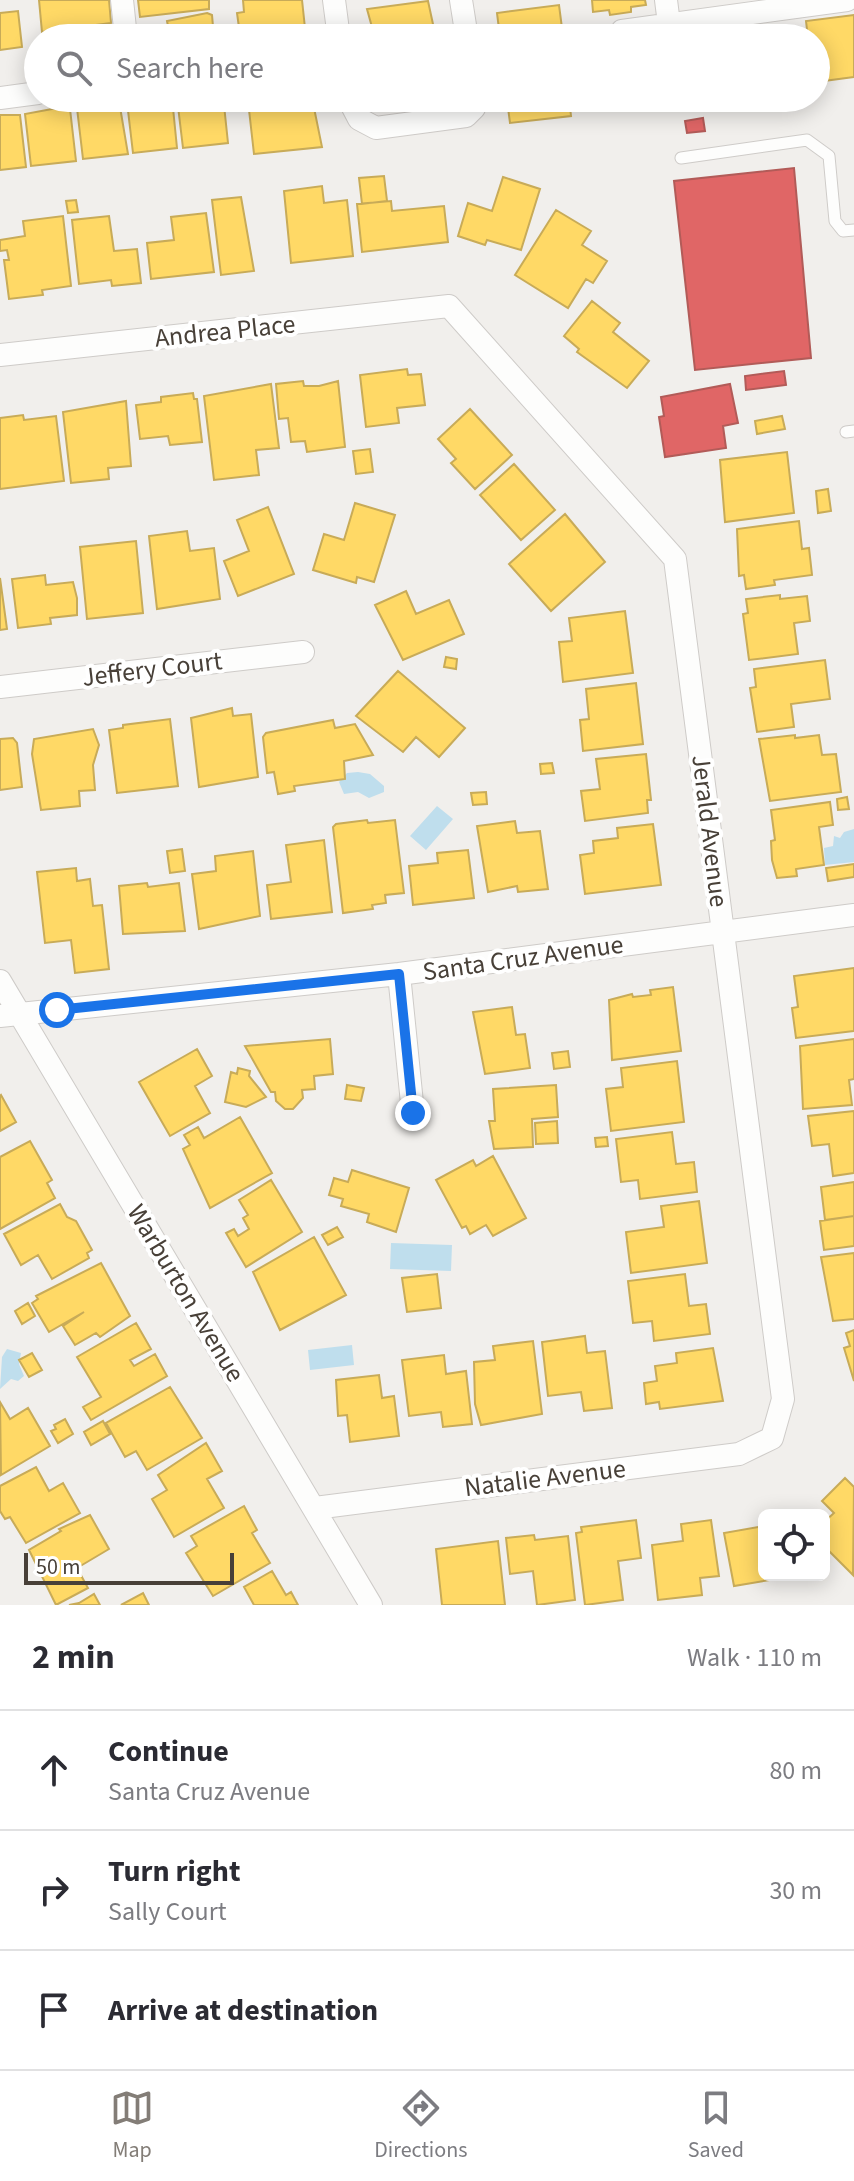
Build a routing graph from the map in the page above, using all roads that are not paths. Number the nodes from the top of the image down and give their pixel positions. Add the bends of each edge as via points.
1 (122, 0) edge
2 (334, 0) edge
3 (461, 0) edge
4 (666, 0) edge
5 (847, 0) edge
6 (125, 24) edge
7 (337, 24) edge
8 (465, 24) edge
9 (669, 24) joint
10 (24, 95) edge
11 (0, 98) edge
12 (355, 112) edge
13 (470, 112) edge
14 (681, 158) dead end
15 (854, 230) edge
16 (449, 306) joint
17 (0, 355) edge
18 (303, 652) dead end
19 (0, 687) edge
20 (854, 915) edge
21 (723, 931) junction
22 (399, 974) junction
23 (0, 981) edge
24 (10, 1015) edge
25 (413, 1113) dead end
26 (772, 1438) joint
27 (315, 1508) junction
28 (371, 1605) edge

1 - 6 street
2 - 7 street
3 - 8 street
4 - 9 street
5 - 9 street
10 - 11 street
12 - 13 street via 376,128
14 - 15 lane via 807,140 829,156 835,221 843,231
16 - 17 street, Andrea Place
16 - 21 street, Jerald Avenue via 675,559
18 - 19 street, Jeffery Court
20 - 21 street, Santa Cruz Avenue
21 - 22 street, Santa Cruz Avenue
21 - 26 street, Jerald Avenue via 783,1399
22 - 24 street, Santa Cruz Avenue
22 - 25 street
23 - 24 street, Warburton Avenue
24 - 27 street, Warburton Avenue
26 - 27 street, Natalie Avenue via 739,1454
27 - 28 street, Warburton Avenue

